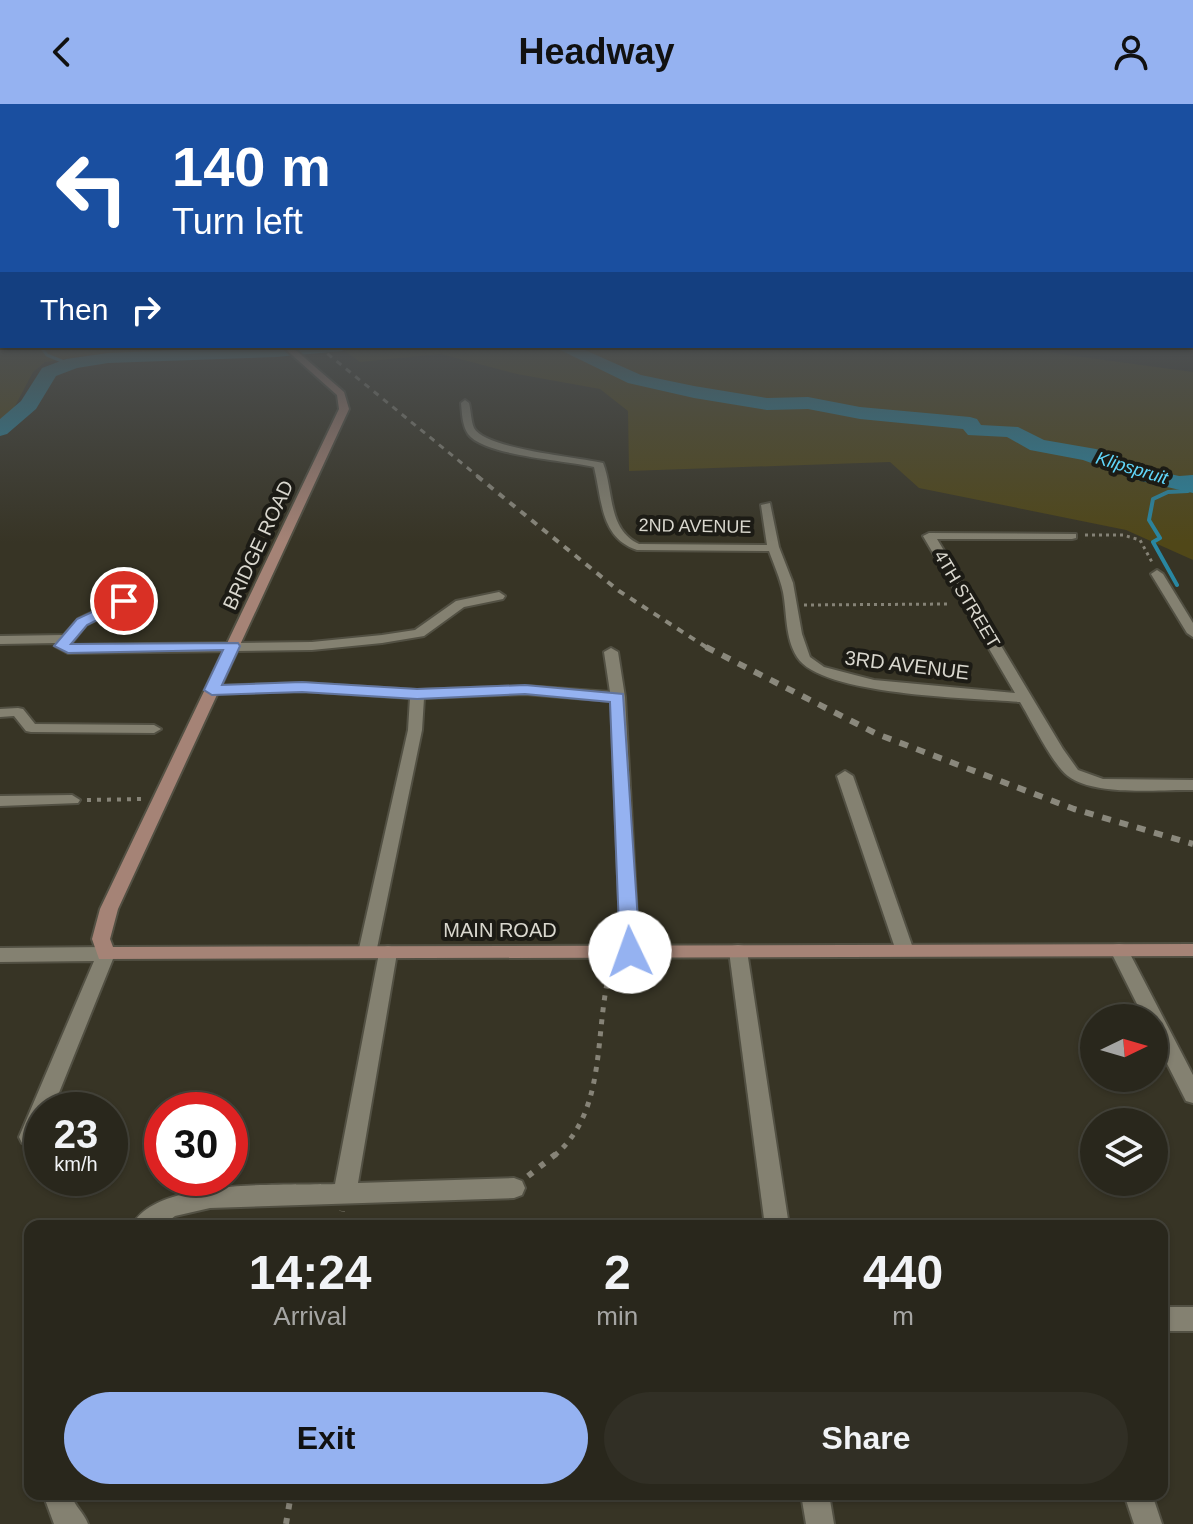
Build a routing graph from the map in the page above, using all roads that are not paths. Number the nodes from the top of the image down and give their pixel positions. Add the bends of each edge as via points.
1 (342, 410) edge
2 (466, 410) edge
3 (766, 505) dead end
4 (1072, 536) road end
5 (773, 548) junction
6 (1157, 574) road end
7 (499, 596) dead end
8 (124, 601) dead end
9 (1193, 633) edge
10 (65, 639) junction
11 (0, 640) edge
12 (233, 646) junction
13 (611, 652) dead end
14 (212, 690) junction
15 (417, 694) junction
16 (618, 697) junction
17 (1026, 698) junction
18 (0, 713) edge
19 (154, 729) dead end
20 (845, 776) dead end
21 (1193, 785) edge
22 (72, 800) road end
23 (0, 801) edge
24 (1119, 950) junction
25 (1193, 950) edge
26 (738, 951) junction
27 (905, 951) junction
28 (623, 952) junction
29 (367, 953) junction
30 (388, 953) junction
31 (106, 954) junction
32 (0, 955) edge
33 (1147, 1004) edge
34 (1168, 1046) edge
35 (49, 1092) edge
36 (1193, 1095) edge
37 (514, 1188) road end
38 (345, 1193) junction
39 (152, 1220) edge
40 (776, 1220) edge
41 (1168, 1319) edge
42 (1193, 1319) edge
43 (59, 1500) edge
44 (816, 1500) edge
45 (1140, 1500) edge
46 (74, 1524) edge
47 (820, 1524) edge
48 (1148, 1524) edge

1 - 12 street, BRIDGE ROAD
2 - 5 street, 2ND AVENUE via 473,434 490,445 599,465 614,528 625,544
3 - 5 street, 3RD AVENUE
4 - 17 street, 4TH STREET via 929,536
5 - 17 street, 3RD AVENUE via 788,583 802,654 820,671 881,686
6 - 9 street
7 - 12 street via 460,604 426,630 410,635 333,645
8 - 10 street via 82,622
10 - 11 street
10 - 12 street via 62,646 68,649
12 - 14 street, BRIDGE ROAD
13 - 16 street
14 - 15 street via 302,687
14 - 31 street, BRIDGE ROAD via 109,909 101,939
15 - 16 street via 525,690
15 - 29 street via 415,730
16 - 28 street
17 - 21 street, 4TH STREET via 1056,750 1084,779 1122,786
18 - 19 street via 18,712 31,728
20 - 27 street
22 - 23 street
24 - 25 street, MAIN ROAD
24 - 27 street, MAIN ROAD
24 - 33 street
26 - 27 street, MAIN ROAD
26 - 28 street, MAIN ROAD
26 - 40 street
28 - 30 street, MAIN ROAD
29 - 30 street, MAIN ROAD
29 - 31 street, MAIN ROAD
30 - 38 street
31 - 32 street, MAIN ROAD
31 - 35 street
34 - 36 street
37 - 38 street
38 - 39 street via 188,1201
41 - 42 street
43 - 46 street via 66,1519
44 - 47 street
45 - 48 street

